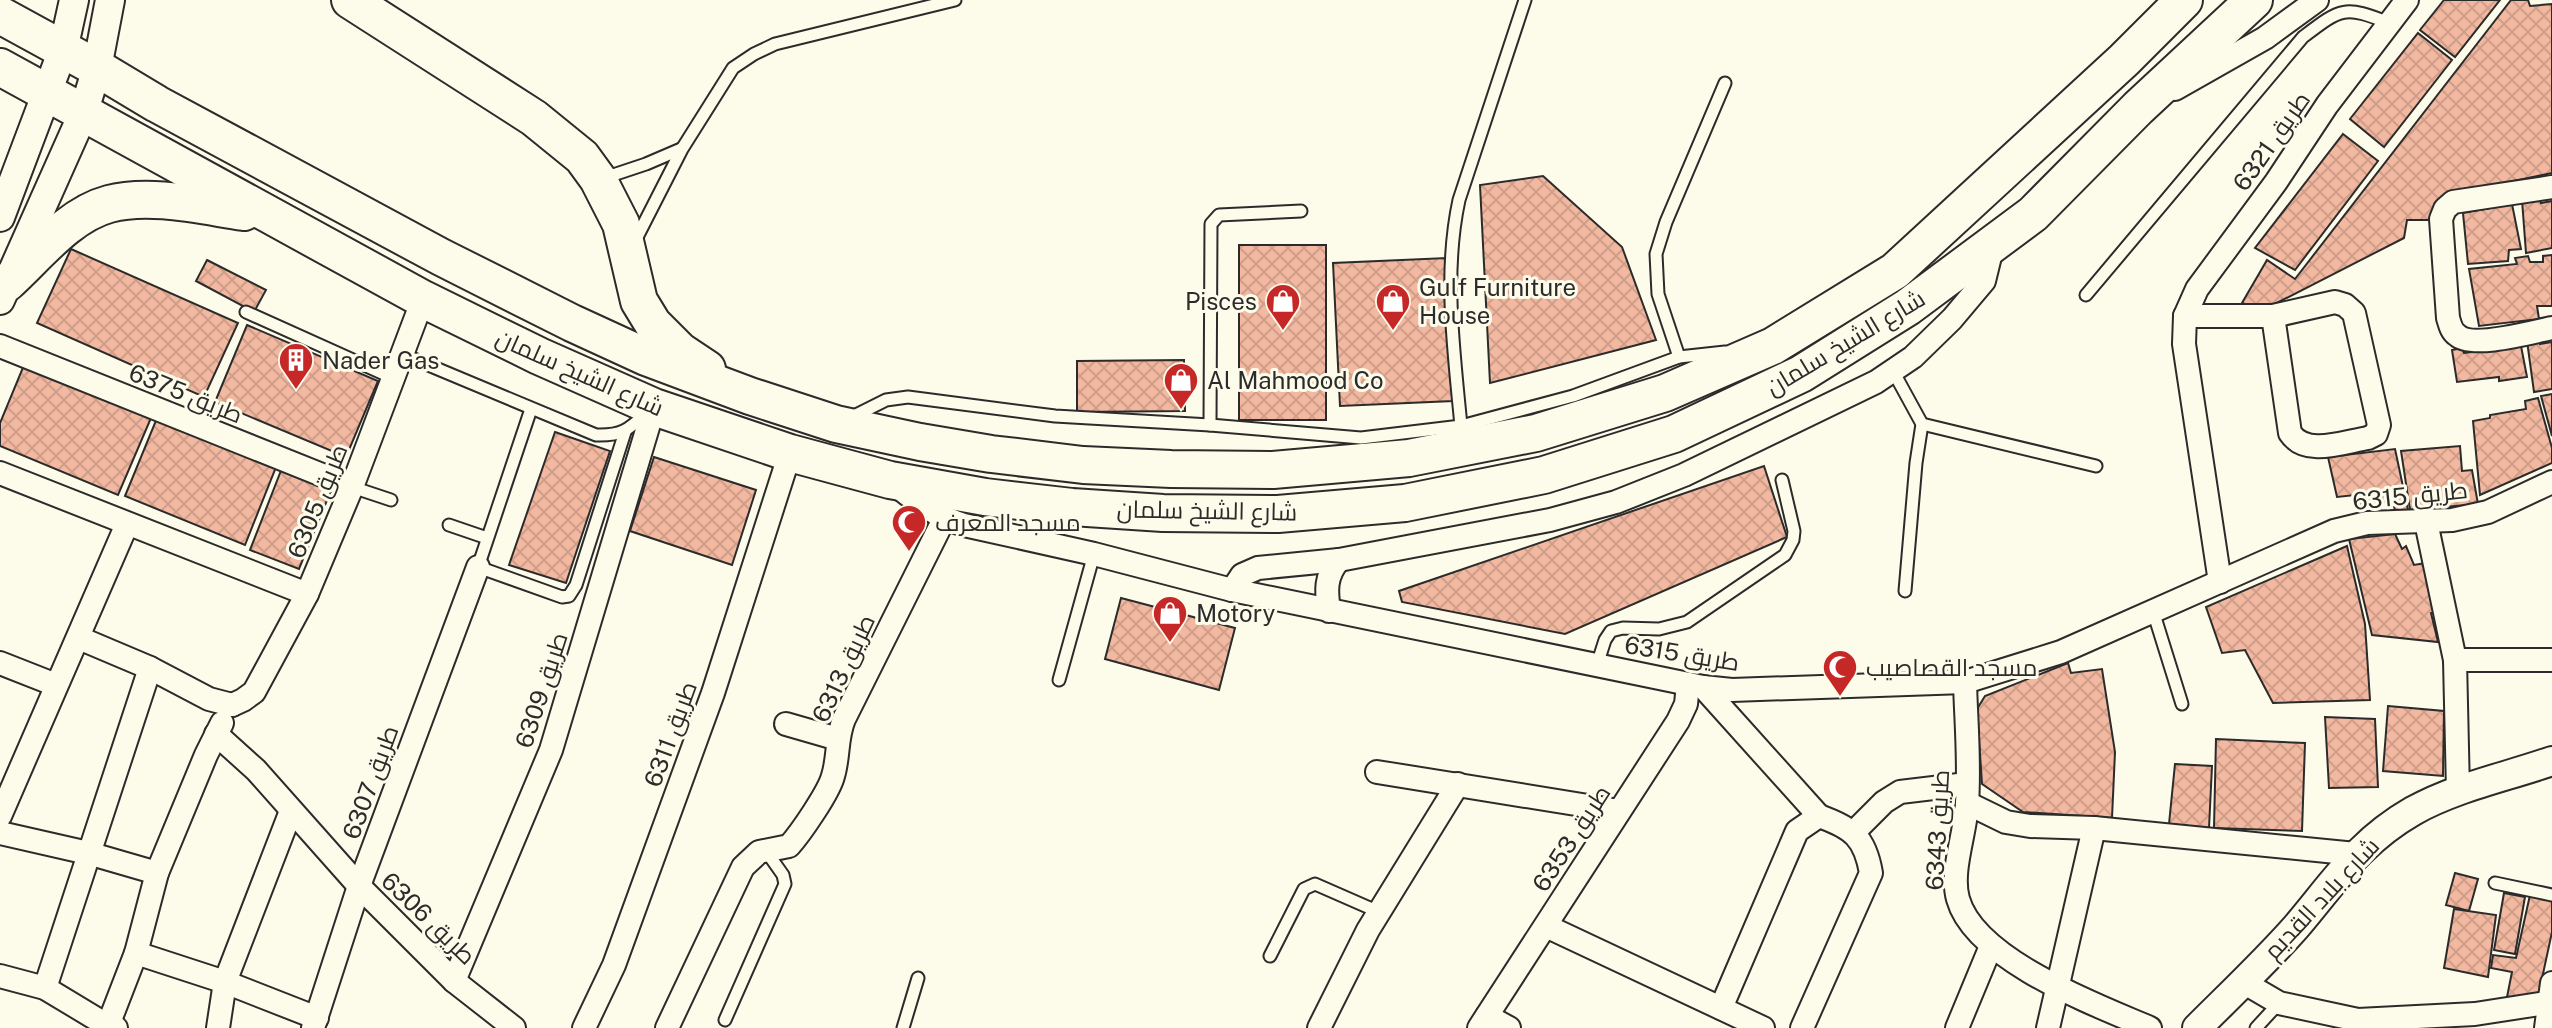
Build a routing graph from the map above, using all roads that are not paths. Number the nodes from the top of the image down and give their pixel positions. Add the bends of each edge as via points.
1 (74, 0) edge
2 (110, 0) edge
3 (350, 0) edge
4 (955, 0) edge
5 (1525, 0) edge
6 (2184, 0) edge
7 (2254, 0) edge
8 (2317, 0) edge
9 (2407, 0) edge
10 (0, 15) edge
11 (2389, 23) junction
12 (63, 50) junction
13 (0, 67) edge
14 (97, 68) junction
15 (1725, 83) dead end
16 (48, 94) junction
17 (2138, 108) junction
18 (83, 114) junction
19 (682, 149) junction
20 (598, 179) junction
21 (2552, 187) edge
22 (1301, 211) dead end
23 (266, 215) junction
24 (0, 217) edge
25 (1993, 244) junction
26 (627, 257) junction
27 (4, 291) edge
28 (2086, 295) dead end
29 (423, 299) junction
30 (246, 312) dead end
31 (2185, 316) junction
32 (2273, 316) junction
33 (2552, 328) edge
34 (0, 346) edge
35 (1773, 346) junction
36 (402, 354) junction
37 (1679, 357) junction
38 (1893, 371) junction
39 (393, 378) junction
40 (750, 396) junction
41 (654, 407) junction
42 (531, 409) junction
43 (836, 424) junction
44 (1922, 424) junction
45 (1210, 425) junction
46 (1461, 426) junction
47 (625, 432) junction
48 (790, 453) junction
49 (2096, 466) dead end
50 (0, 473) edge
51 (890, 480) junction
52 (1782, 480) dead end
53 (2552, 482) edge
54 (352, 487) junction
55 (391, 500) dead end
56 (944, 519) junction
57 (2426, 522) junction
58 (127, 524) junction
59 (449, 525) dead end
60 (487, 538) junction
61 (1094, 554) junction
62 (1339, 560) junction
63 (478, 567) junction
64 (2220, 582) junction
65 (1232, 590) junction
66 (1905, 591) dead end
67 (307, 594) junction
68 (1329, 611) junction
69 (2153, 611) junction
70 (79, 638) junction
71 (2455, 660) junction
72 (2552, 660) edge
73 (0, 663) edge
74 (1597, 665) junction
75 (150, 668) junction
76 (1059, 680) dead end
77 (1965, 682) junction
78 (56, 685) junction
79 (1695, 686) junction
80 (2182, 704) dead end
81 (232, 705) junction
82 (786, 724) dead end
83 (216, 734) junction
84 (838, 739) junction
85 (2552, 761) edge
86 (1377, 772) dead end
87 (1458, 784) junction
88 (2458, 791) junction
89 (1967, 794) junction
90 (291, 811) junction
91 (1619, 811) junction
92 (0, 816) edge
93 (1819, 816) junction
94 (2094, 828) junction
95 (1854, 832) junction
96 (0, 833) edge
97 (766, 850) junction
98 (88, 853) junction
99 (2356, 854) junction
100 (157, 873) junction
101 (2495, 883) dead end
102 (359, 886) junction
103 (2552, 895) edge
104 (1379, 912) junction
105 (1546, 926) junction
106 (1991, 946) junction
107 (136, 953) junction
108 (1270, 956) dead end
109 (0, 976) edge
110 (918, 978) dead end
111 (454, 981) junction
112 (225, 982) junction
113 (2243, 982) junction
114 (45, 988) junction
115 (2057, 988) junction
116 (2551, 995) edge
117 (2279, 1003) junction
118 (1721, 1008) junction
119 (725, 1020) dead end
120 (1483, 1022) edge
121 (315, 1023) edge
122 (111, 1027) edge
123 (218, 1028) edge
124 (514, 1028) edge
125 (584, 1028) edge
126 (667, 1028) edge
127 (903, 1028) edge
128 (1319, 1028) edge
129 (1509, 1028) edge
130 (1763, 1028) edge
131 (1802, 1028) edge
132 (1957, 1028) edge
133 (2048, 1028) edge
134 (2150, 1028) edge
135 (2197, 1028) edge
136 (2256, 1028) edge
137 (2546, 1028) edge

1 - 12 street
2 - 14 street
3 - 20 main road via 534,118 582,157
4 - 19 lane via 775,44 754,54 733,68
5 - 46 lane via 1452,232 1451,313
6 - 35 main road, شارع الشيخ سلمان via 1895,271
7 - 17 main road, شارع الشيخ سلمان
8 - 17 street via 2265,38
9 - 11 street, طريق 6321
10 - 12 main road, شارع الشيخ سلمان
11 - 28 lane via 2356,10 2339,12 2303,37
11 - 31 street, طريق 6321 via 2197,289
12 - 14 main road, شارع الشيخ سلمان
12 - 16 street
13 - 16 main road, شارع الشيخ سلمان
14 - 18 street
14 - 40 main road, شارع الشيخ سلمان via 572,323
15 - 37 lane via 1656,254 1658,294
16 - 18 main road, شارع الشيخ سلمان
16 - 24 street
17 - 25 main road, شارع الشيخ سلمان via 2033,214
18 - 23 main road, شارع الشيخ سلمان
18 - 27 street
19 - 20 lane
19 - 26 lane
20 - 26 main road via 621,224
21 - 33 street via 2453,202 2441,219 2448,318 2458,337 2468,341
22 - 45 lane via 1219,215 1211,224
23 - 27 main road via 159,200 108,204 57,236
23 - 29 main road, شارع الشيخ سلمان
25 - 38 street via 1984,281 1952,319
25 - 51 main road, شارع الشيخ سلمان via 1908,307 1801,374 1674,434 1544,475 1405,503 1278,514 1072,507
26 - 40 main road via 639,301 653,324 680,351
29 - 36 street, طريق 6305
29 - 41 main road, شارع الشيخ سلمان
30 - 39 lane
31 - 32 street
31 - 64 street, طريق 6321 via 2184,344
32 - 32 street via 2290,433 2296,442 2308,448 2376,434 2379,425 2354,313 2335,302
34 - 54 street, طريق 6375
35 - 37 lane
35 - 43 main road, شارع الشيخ سلمان via 1665,393 1536,433 1409,458 1273,470 1083,465 991,454
36 - 39 street, طريق 6305
36 - 42 lane
37 - 46 lane via 1573,396
38 - 44 lane
38 - 62 street via 1684,475 1616,502 1550,520
39 - 54 street, طريق 6305
40 - 43 main road, شارع الشيخ سلمان
41 - 47 lane
41 - 48 main road, شارع الشيخ سلمان
41 - 111 street, طريق 6309 via 551,750
42 - 47 lane via 596,435
42 - 60 lane
43 - 45 lane via 886,400 908,397 1055,416
44 - 49 lane
44 - 66 lane
45 - 46 lane via 1361,438
47 - 63 lane via 574,592 556,595
48 - 51 main road, شارع الشيخ سلمان
48 - 125 street, طريق 6311 via 708,708 614,965
50 - 58 street
51 - 56 street, طريق 6315
52 - 74 lane via 1794,531 1785,555 1687,622 1611,631
53 - 57 street, طريق 6315 via 2488,512
54 - 55 lane
54 - 67 street, طريق 6305
56 - 61 street, طريق 6315
56 - 84 street, طريق 6313
57 - 64 street, طريق 6315 via 2367,523 2334,531
57 - 71 street
58 - 67 street
58 - 70 street
59 - 60 lane
60 - 63 lane
61 - 65 street, طريق 6315
61 - 76 lane
62 - 65 street via 1258,568 1242,575
62 - 68 street via 1326,586
63 - 102 street, طريق 6307
64 - 69 street, طريق 6315
65 - 68 street, طريق 6315
67 - 81 street, طريق 6305 via 254,692
68 - 74 street, طريق 6315
69 - 77 street, طريق 6315 via 2061,652
69 - 80 lane
70 - 75 street
70 - 78 street
71 - 72 street
71 - 88 street
73 - 78 street
74 - 79 street, طريق 6315
75 - 81 street
75 - 98 street
77 - 79 street, طريق 6315 via 1732,690
77 - 89 street, طريق 6343
78 - 92 street
79 - 91 street, طريق 6353
79 - 93 street
81 - 83 street, طريق 6305
82 - 84 street
83 - 90 street, طريق 6306
83 - 100 street
84 - 97 street, طريق 6313 via 831,783 792,843
85 - 88 street, شارع بلاد القديم
86 - 87 street
87 - 91 street
87 - 104 street
88 - 99 street, شارع بلاد القديم via 2415,810
89 - 94 street via 2006,822
89 - 95 street via 1900,792
89 - 106 street, طريق 6343 via 1957,895 1965,919
90 - 102 street, طريق 6306
90 - 112 street
91 - 105 street, طريق 6353
93 - 95 street
93 - 118 street via 1797,831 1787,849
94 - 99 street
94 - 115 street
95 - 131 street via 1867,851 1871,873
96 - 98 street
97 - 119 lane via 785,884
97 - 126 street, طريق 6313 via 743,867
98 - 100 street
98 - 114 street
99 - 113 street, شارع بلاد القديم
100 - 107 street
101 - 103 lane
102 - 111 street, طريق 6306
102 - 121 street, طريق 6307
104 - 108 lane via 1315,884 1304,889
104 - 128 street
105 - 118 street
105 - 120 street, طريق 6353
106 - 115 street, طريق 6343
106 - 132 street
107 - 112 street
107 - 122 street
109 - 114 street
110 - 127 lane
111 - 124 street, طريق 6306
112 - 121 street
112 - 123 street
113 - 117 street
113 - 135 street, شارع بلاد القديم
114 - 122 street
115 - 133 street
115 - 134 street, طريق 6343
116 - 117 street via 2475,1014 2373,1020
116 - 137 street
117 - 136 lane
118 - 130 street
120 - 129 street, طريق 6353

